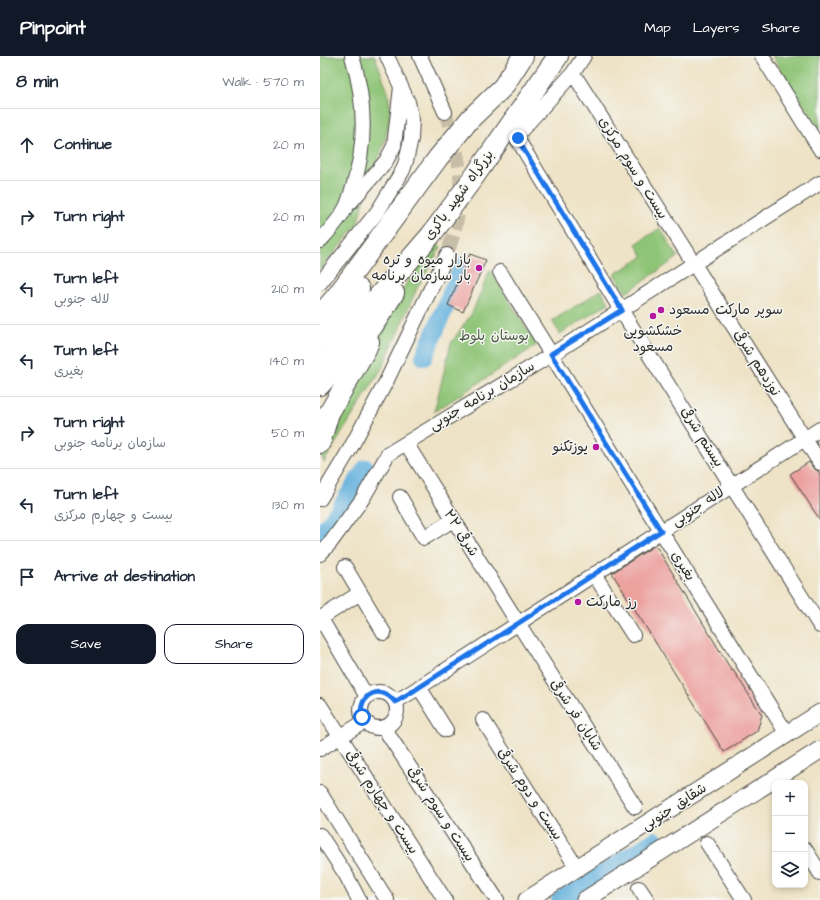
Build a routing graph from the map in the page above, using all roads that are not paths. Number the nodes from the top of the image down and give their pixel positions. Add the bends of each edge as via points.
1 (352, 56) edge
2 (388, 56) edge
3 (420, 56) edge
4 (523, 56) edge
5 (558, 56) edge
6 (584, 56) edge
7 (762, 56) edge
8 (573, 73) junction
9 (401, 86) junction
10 (503, 87) junction
11 (445, 112) tunnel mouth
12 (820, 149) edge
13 (820, 182) edge
14 (346, 207) junction
15 (320, 241) edge
16 (424, 244) junction
17 (447, 254) tunnel mouth
18 (694, 264) junction
19 (500, 272) dead end
20 (320, 283) edge
21 (622, 310) junction
22 (320, 315) edge
23 (373, 326) junction
24 (320, 339) edge
25 (551, 354) junction
26 (320, 364) edge
27 (320, 385) edge
28 (323, 413) edge
29 (820, 429) edge
30 (805, 439) junction
31 (406, 443) junction
32 (320, 444) edge
33 (820, 463) edge
34 (732, 486) junction
35 (400, 496) dead end
36 (320, 499) edge
37 (453, 520) junction
38 (661, 531) junction
39 (320, 554) edge
40 (345, 567) dead end
41 (594, 574) junction
42 (360, 593) junction
43 (320, 617) edge
44 (518, 623) junction
45 (820, 626) edge
46 (384, 633) dead end
47 (633, 635) dead end
48 (419, 687) junction
49 (366, 697) junction
50 (395, 702) junction
51 (320, 705) edge
52 (820, 713) edge
53 (483, 720) dead end
54 (364, 722) junction
55 (384, 728) junction
56 (446, 730) dead end
57 (787, 734) junction
58 (340, 737) junction
59 (320, 749) edge
60 (820, 750) edge
61 (320, 793) edge
62 (635, 807) dead end
63 (320, 835) edge
64 (707, 843) dead end
65 (807, 852) edge
66 (578, 868) junction
67 (820, 873) edge
68 (639, 888) dead end
69 (359, 900) edge
70 (387, 900) edge
71 (445, 900) edge
72 (497, 900) edge
73 (527, 900) edge
74 (584, 900) edge
75 (647, 900) edge
76 (744, 900) edge

1 - 14 street via 361,96 363,141 356,177
2 - 9 street
3 - 11 street
4 - 10 highway
5 - 16 highway, بزرگراه شهید باکری
6 - 8 street, بیستم شرقی
7 - 12 street
8 - 18 street, بیست و سوم مرکزی
8 - 21 street, بیستم شرقی via 518,134 518,140
9 - 14 street via 397,129 392,150 386,161
9 - 20 street via 412,120 411,139 403,170 378,211
10 - 22 highway via 470,119 438,158
10 - 24 highway via 348,305
13 - 18 street, سازمان برنامه جنوبی
14 - 15 street
16 - 23 highway
16 - 26 highway, بزرگراه شهید باکری
17 - 36 street via 386,382
18 - 21 street, سازمان برنامه جنوبی
18 - 30 street, نوزدهم شرقی
19 - 25 street, بغیری
21 - 25 street, سازمان برنامه جنوبی
21 - 34 street, بیستم شرقی
23 - 27 highway
23 - 28 highway via 330,389
25 - 31 street, سازمان برنامه جنوبی
25 - 38 street, بغیری
28 - 32 highway
29 - 30 street, لاله جنوبی
30 - 33 street, نوزدهم شرقی
30 - 34 street, لاله جنوبی
31 - 37 street, ۲۲ شرقی
31 - 39 street, سازمان برنامه جنوبی via 388,454 363,498
34 - 38 street, لاله جنوبی
34 - 45 street, بیستم شرقی
35 - 37 street via 424,538
37 - 44 street, ۲۲ شرقی
38 - 41 street, لاله جنوبی
38 - 57 street, بغیری
40 - 42 street
41 - 44 street, لاله جنوبی
41 - 47 street
42 - 43 street
42 - 46 street
43 - 49 street
44 - 48 street, لاله جنوبی
44 - 62 street, شایان فر شرقی
48 - 50 street, لاله جنوبی
48 - 56 street
49 - 50 street via 382,692 392,697
49 - 54 street via 360,712
50 - 55 street via 396,718
51 - 58 street, بیست و چهارم شرقی
52 - 57 main road, شقایق جنوبی
53 - 66 street, بیست و دوم شرقی
54 - 55 street via 373,728
54 - 58 street
55 - 72 street, بیست و سوم شرقی
57 - 66 main road, شقایق جنوبی
58 - 59 street
58 - 71 street, بیست و چهارم شرقی
60 - 74 main road
61 - 70 street
63 - 69 street
64 - 76 street
65 - 67 street
66 - 73 main road, شقایق جنوبی
68 - 75 street

